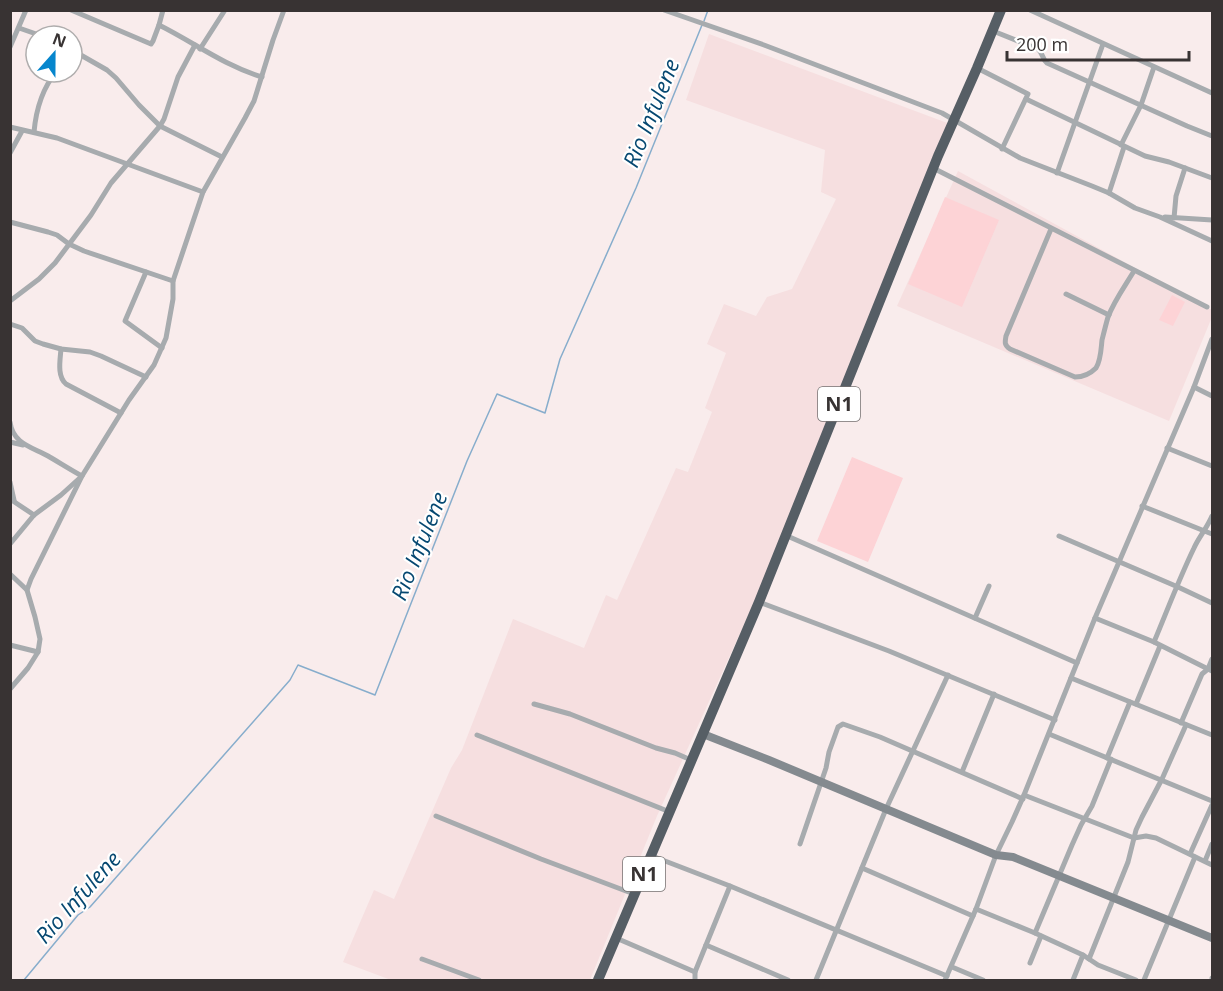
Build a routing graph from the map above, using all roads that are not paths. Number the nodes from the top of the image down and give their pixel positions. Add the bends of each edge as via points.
1 (26, 10) edge
2 (71, 10) edge
3 (163, 10) edge
4 (225, 10) edge
5 (284, 10) edge
6 (664, 10) edge
7 (1001, 10) edge
8 (1030, 10) edge
9 (159, 25) junction
10 (19, 28) junction
11 (24, 30) edge
12 (993, 31) junction
13 (1103, 44) junction
14 (10, 47) edge
15 (198, 47) junction
16 (84, 58) edge
17 (1154, 67) junction
18 (977, 68) junction
19 (262, 77) junction
20 (1090, 81) junction
21 (48, 84) edge
22 (1212, 93) edge
23 (1026, 99) junction
24 (1141, 105) junction
25 (954, 120) junction
26 (1075, 123) junction
27 (160, 126) junction
28 (10, 127) edge
29 (22, 131) junction
30 (34, 132) junction
31 (1212, 136) edge
32 (1122, 146) junction
33 (1002, 149) junction
34 (10, 153) edge
35 (222, 157) junction
36 (129, 164) junction
37 (933, 168) junction
38 (1185, 168) junction
39 (1057, 173) junction
40 (1212, 178) edge
41 (203, 192) junction
42 (1109, 193) junction
43 (1160, 217) junction
44 (1174, 218) junction
45 (1212, 220) edge
46 (10, 222) edge
47 (1051, 229) junction
48 (1212, 241) edge
49 (69, 244) junction
50 (1134, 271) junction
51 (146, 272) junction
52 (173, 281) junction
53 (1066, 294) dead end
54 (10, 301) edge
55 (1207, 307) dead end
56 (1109, 315) junction
57 (10, 324) edge
58 (1212, 339) edge
59 (162, 348) junction
60 (61, 349) junction
61 (146, 377) junction
62 (1194, 387) junction
63 (1212, 396) edge
64 (121, 413) junction
65 (10, 422) edge
66 (11, 431) edge
67 (10, 442) edge
68 (25, 445) junction
69 (1167, 448) junction
70 (1212, 466) edge
71 (82, 476) junction
72 (10, 482) edge
73 (12, 499) edge
74 (1142, 506) junction
75 (34, 515) junction
76 (1212, 516) edge
77 (1204, 530) junction
78 (1212, 534) edge
79 (785, 535) junction
80 (1059, 536) dead end
81 (10, 544) edge
82 (1119, 561) junction
83 (10, 574) edge
84 (989, 586) dead end
85 (1178, 587) junction
86 (27, 590) junction
87 (759, 602) junction
88 (1212, 603) edge
89 (975, 618) junction
90 (1095, 618) junction
91 (1154, 642) junction
92 (10, 645) edge
93 (1160, 646) junction
94 (38, 652) junction
95 (1212, 659) edge
96 (1077, 663) junction
97 (1210, 670) edge
98 (948, 675) junction
99 (1071, 678) junction
100 (10, 689) edge
101 (994, 694) junction
102 (1133, 703) junction
103 (534, 704) dead end
104 (1055, 720) junction
105 (1184, 724) junction
106 (703, 734) junction
107 (1049, 734) junction
108 (477, 735) dead end
109 (1212, 735) edge
110 (913, 752) junction
111 (1109, 758) junction
112 (691, 760) junction
113 (962, 772) junction
114 (1162, 779) junction
115 (820, 782) junction
116 (1023, 797) junction
117 (1212, 802) edge
118 (886, 809) junction
119 (670, 812) junction
120 (436, 816) dead end
121 (1084, 819) junction
122 (1134, 838) junction
123 (800, 844) dead end
124 (1212, 844) edge
125 (996, 855) junction
126 (652, 856) junction
127 (1192, 856) junction
128 (1205, 861) junction
129 (1212, 865) edge
130 (862, 868) junction
131 (1058, 875) junction
132 (730, 886) junction
133 (635, 895) junction
134 (1114, 898) junction
135 (976, 909) junction
136 (973, 916) junction
137 (1169, 921) junction
138 (837, 930) junction
139 (1035, 933) junction
140 (1041, 936) junction
141 (616, 938) junction
142 (1212, 938) edge
143 (706, 945) junction
144 (1086, 957) junction
145 (422, 959) dead end
146 (1029, 963) dead end
147 (952, 967) junction
148 (695, 972) junction
149 (946, 978) edge
150 (479, 981) edge
151 (598, 981) edge
152 (695, 981) edge
153 (788, 981) edge
154 (816, 981) edge
155 (983, 981) edge
156 (1073, 981) edge
157 (1136, 981) edge
158 (1144, 981) edge

1 - 10 street
2 - 9 street via 151,44
3 - 9 street
4 - 15 street
5 - 19 street
6 - 25 street
7 - 12 highway, N1
8 - 13 street
9 - 15 street
10 - 11 street
10 - 14 street
12 - 18 highway, N1
12 - 20 street via 1038,50 1045,62
13 - 17 street
13 - 20 street
15 - 19 street
15 - 27 street via 178,77
16 - 27 street via 116,78
17 - 22 street
17 - 24 street
18 - 23 street via 1026,92
18 - 25 highway, N1
19 - 35 street via 246,118
20 - 24 street
20 - 26 street
21 - 30 street
23 - 26 street
23 - 33 street
24 - 31 street
24 - 32 street
25 - 33 street
25 - 37 highway, N1
26 - 32 street
26 - 39 street
27 - 35 street
27 - 36 street
28 - 29 street
29 - 30 street
29 - 34 street
30 - 36 street
32 - 38 street
32 - 42 street
33 - 39 street
35 - 41 street
36 - 41 street
36 - 49 street
37 - 47 street
37 - 79 highway, N1
38 - 40 street
38 - 44 street
39 - 42 street
41 - 52 street
42 - 43 street
43 - 44 street
43 - 48 street
44 - 45 street
46 - 49 street via 57,235
47 - 50 street
47 - 56 street via 1006,336 1006,346 1075,377 1085,376 1098,363
49 - 51 street
49 - 54 street via 48,272
50 - 55 street
50 - 56 street
51 - 52 street
51 - 59 street via 125,321
52 - 59 street
53 - 56 street
57 - 60 street via 22,328 35,341
58 - 62 street
59 - 61 street
60 - 61 street via 90,352
60 - 64 street via 62,381
61 - 64 street
62 - 63 street
62 - 69 street
64 - 71 street
65 - 66 street
66 - 68 street
67 - 68 street
68 - 71 street
69 - 70 street
69 - 74 street
71 - 75 street
71 - 86 street
72 - 73 street
73 - 75 street
74 - 77 street
74 - 82 street
75 - 81 street
76 - 77 street
77 - 78 street
77 - 85 street
79 - 87 highway, N1
79 - 89 street
80 - 82 street
82 - 85 street
82 - 90 street
83 - 86 street
84 - 89 street
85 - 88 street
85 - 91 street
86 - 94 street via 40,639
87 - 98 street
87 - 106 highway, N1
89 - 96 street
90 - 91 street
90 - 96 street
91 - 93 street
92 - 94 street
93 - 97 street
93 - 102 street
94 - 100 street
95 - 97 street
96 - 99 street
97 - 105 street via 1201,676
98 - 101 street
98 - 110 street
99 - 102 street
99 - 104 street
101 - 104 street
101 - 113 street
102 - 105 street
102 - 111 street
103 - 112 street
104 - 107 street
105 - 109 street
105 - 114 street
106 - 112 highway, N1
106 - 115 street
107 - 111 street
107 - 116 street
108 - 119 street
110 - 113 street
110 - 115 street via 843,724 838,727
110 - 118 street
111 - 114 street
111 - 121 street
112 - 119 highway, N1
113 - 116 street
114 - 117 street
114 - 122 street
115 - 118 street
115 - 123 street
116 - 121 street
116 - 125 street
117 - 127 street
118 - 125 street
118 - 130 street
119 - 126 highway, N1
120 - 133 street
121 - 122 street
121 - 131 street
122 - 127 street via 1156,838
122 - 134 street
124 - 128 street
125 - 131 street via 1013,857
125 - 135 street
126 - 132 street
126 - 133 highway, N1
127 - 128 street
127 - 137 street
128 - 129 street
130 - 136 street
130 - 138 street
131 - 134 street
131 - 139 street
132 - 138 street
132 - 143 street
133 - 141 highway, N1
134 - 137 street
134 - 144 street
135 - 136 street
135 - 139 street
136 - 147 street
137 - 142 street
137 - 158 street
138 - 149 street
138 - 154 street
139 - 140 street
140 - 144 street
140 - 146 street
141 - 148 street
141 - 151 highway, N1
143 - 148 street
143 - 153 street
144 - 156 street
144 - 157 street
145 - 150 street
147 - 149 street
147 - 155 street
148 - 152 street

